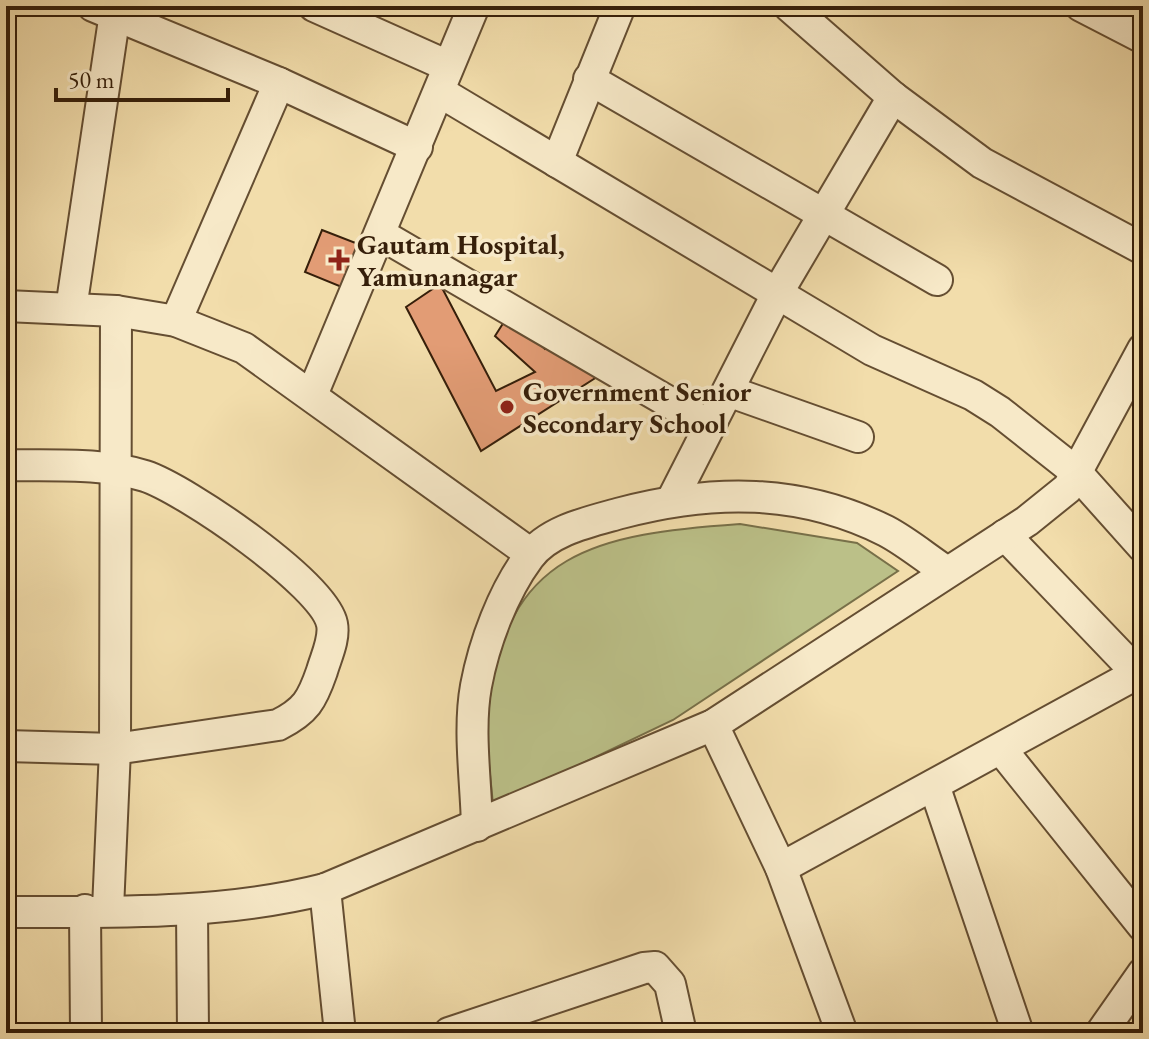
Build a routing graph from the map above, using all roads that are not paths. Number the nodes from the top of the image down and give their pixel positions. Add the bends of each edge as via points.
1 (314, 6) edge
2 (474, 6) edge
3 (620, 6) edge
4 (789, 6) edge
5 (1081, 6) edge
6 (104, 9) edge
7 (361, 17) edge
8 (821, 18) edge
9 (1143, 38) edge
10 (444, 79) junction
11 (589, 79) junction
12 (279, 83) junction
13 (893, 97) junction
14 (417, 147) junction
15 (557, 162) junction
16 (822, 217) junction
17 (380, 234) junction
18 (1143, 249) edge
19 (937, 280) dead end
20 (778, 292) junction
21 (6, 306) edge
22 (71, 309) junction
23 (116, 311) junction
24 (176, 321) junction
25 (1143, 349) edge
26 (728, 391) junction
27 (312, 395) junction
28 (1132, 398) edge
29 (710, 426) junction
30 (858, 437) dead end
31 (6, 465) edge
32 (118, 471) junction
33 (1076, 472) junction
34 (672, 500) junction
35 (1005, 535) junction
36 (1143, 547) edge
37 (531, 554) junction
38 (947, 572) junction
39 (1141, 676) edge
40 (713, 725) junction
41 (6, 746) edge
42 (115, 749) junction
43 (1001, 749) junction
44 (934, 785) junction
45 (477, 826) junction
46 (781, 868) junction
47 (325, 889) junction
48 (192, 909) junction
49 (96, 910) junction
50 (6, 912) edge
51 (1143, 926) edge
52 (1143, 973) edge
53 (86, 1033) edge
54 (193, 1033) edge
55 (340, 1033) edge
56 (449, 1033) edge
57 (681, 1033) edge
58 (842, 1033) edge
59 (1018, 1033) edge
60 (1101, 1033) edge

1 - 7 street
2 - 10 street
3 - 11 street
4 - 8 street
5 - 9 street
6 - 12 street
6 - 22 street
7 - 10 street
8 - 13 street
10 - 14 street
10 - 15 street
11 - 15 street
11 - 16 street
12 - 14 street
12 - 24 street
13 - 16 street
13 - 18 street via 982,163
14 - 17 street
15 - 20 street
16 - 19 street
16 - 20 street
17 - 27 street
17 - 29 street
20 - 26 street
20 - 33 street via 872,350 973,395
21 - 22 street
22 - 23 street
23 - 24 street
23 - 32 street
24 - 27 street via 244,348
25 - 28 street
26 - 29 street
26 - 30 street
27 - 37 street
28 - 33 street
29 - 34 street
31 - 32 street
32 - 42 street
32 - 42 street via 144,476 199,502 313,594 327,609 333,627 314,693 301,714 251,731
33 - 35 street via 1068,488
33 - 36 street
34 - 37 street via 557,534
34 - 38 street via 785,497 832,508 888,532
35 - 38 street
35 - 39 street
37 - 45 street via 508,589 476,687
38 - 40 street
39 - 43 street
40 - 45 street
40 - 46 street
41 - 42 street
42 - 49 street
43 - 44 street
43 - 51 street
44 - 46 street
44 - 59 street
45 - 47 street
46 - 58 street
47 - 48 street
47 - 55 street
48 - 49 street
48 - 54 street
49 - 50 street
49 - 53 street
52 - 60 street
56 - 57 street via 655,967 670,984

